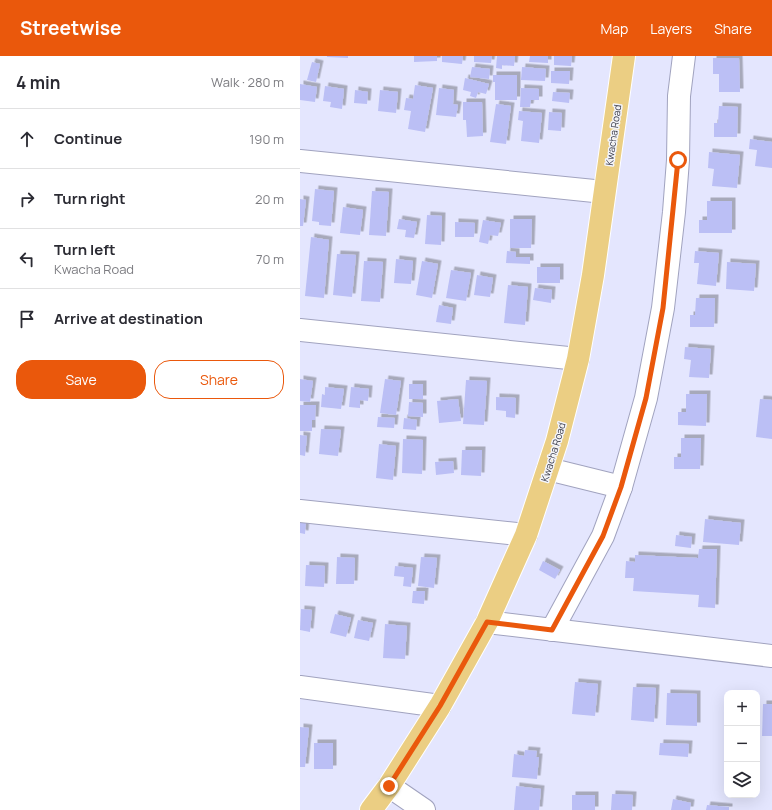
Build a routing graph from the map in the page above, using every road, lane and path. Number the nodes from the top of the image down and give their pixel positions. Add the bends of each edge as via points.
1 (624, 56) edge
2 (684, 56) edge
3 (300, 161) edge
4 (604, 192) junction
5 (300, 330) edge
6 (578, 359) junction
7 (548, 469) junction
8 (621, 487) junction
9 (300, 511) edge
10 (526, 534) junction
11 (487, 622) junction
12 (552, 630) junction
13 (772, 656) edge
14 (300, 687) edge
15 (440, 706) junction
16 (389, 786) junction
17 (371, 810) edge
18 (424, 810) edge

1 - 4 main road, Kwacha Road
2 - 8 street via 679,96 677,167 663,308 646,398
3 - 4 street
4 - 6 main road, Kwacha Road
5 - 6 street
6 - 7 main road, Kwacha Road
7 - 8 street
7 - 10 main road, Kwacha Road
8 - 12 street via 603,536
9 - 10 street
10 - 11 main road, Kwacha Road
11 - 12 street
11 - 15 main road, Kwacha Road
12 - 13 street
14 - 15 street
15 - 16 main road, Kwacha Road
16 - 17 main road, Kwacha Road
16 - 18 street

